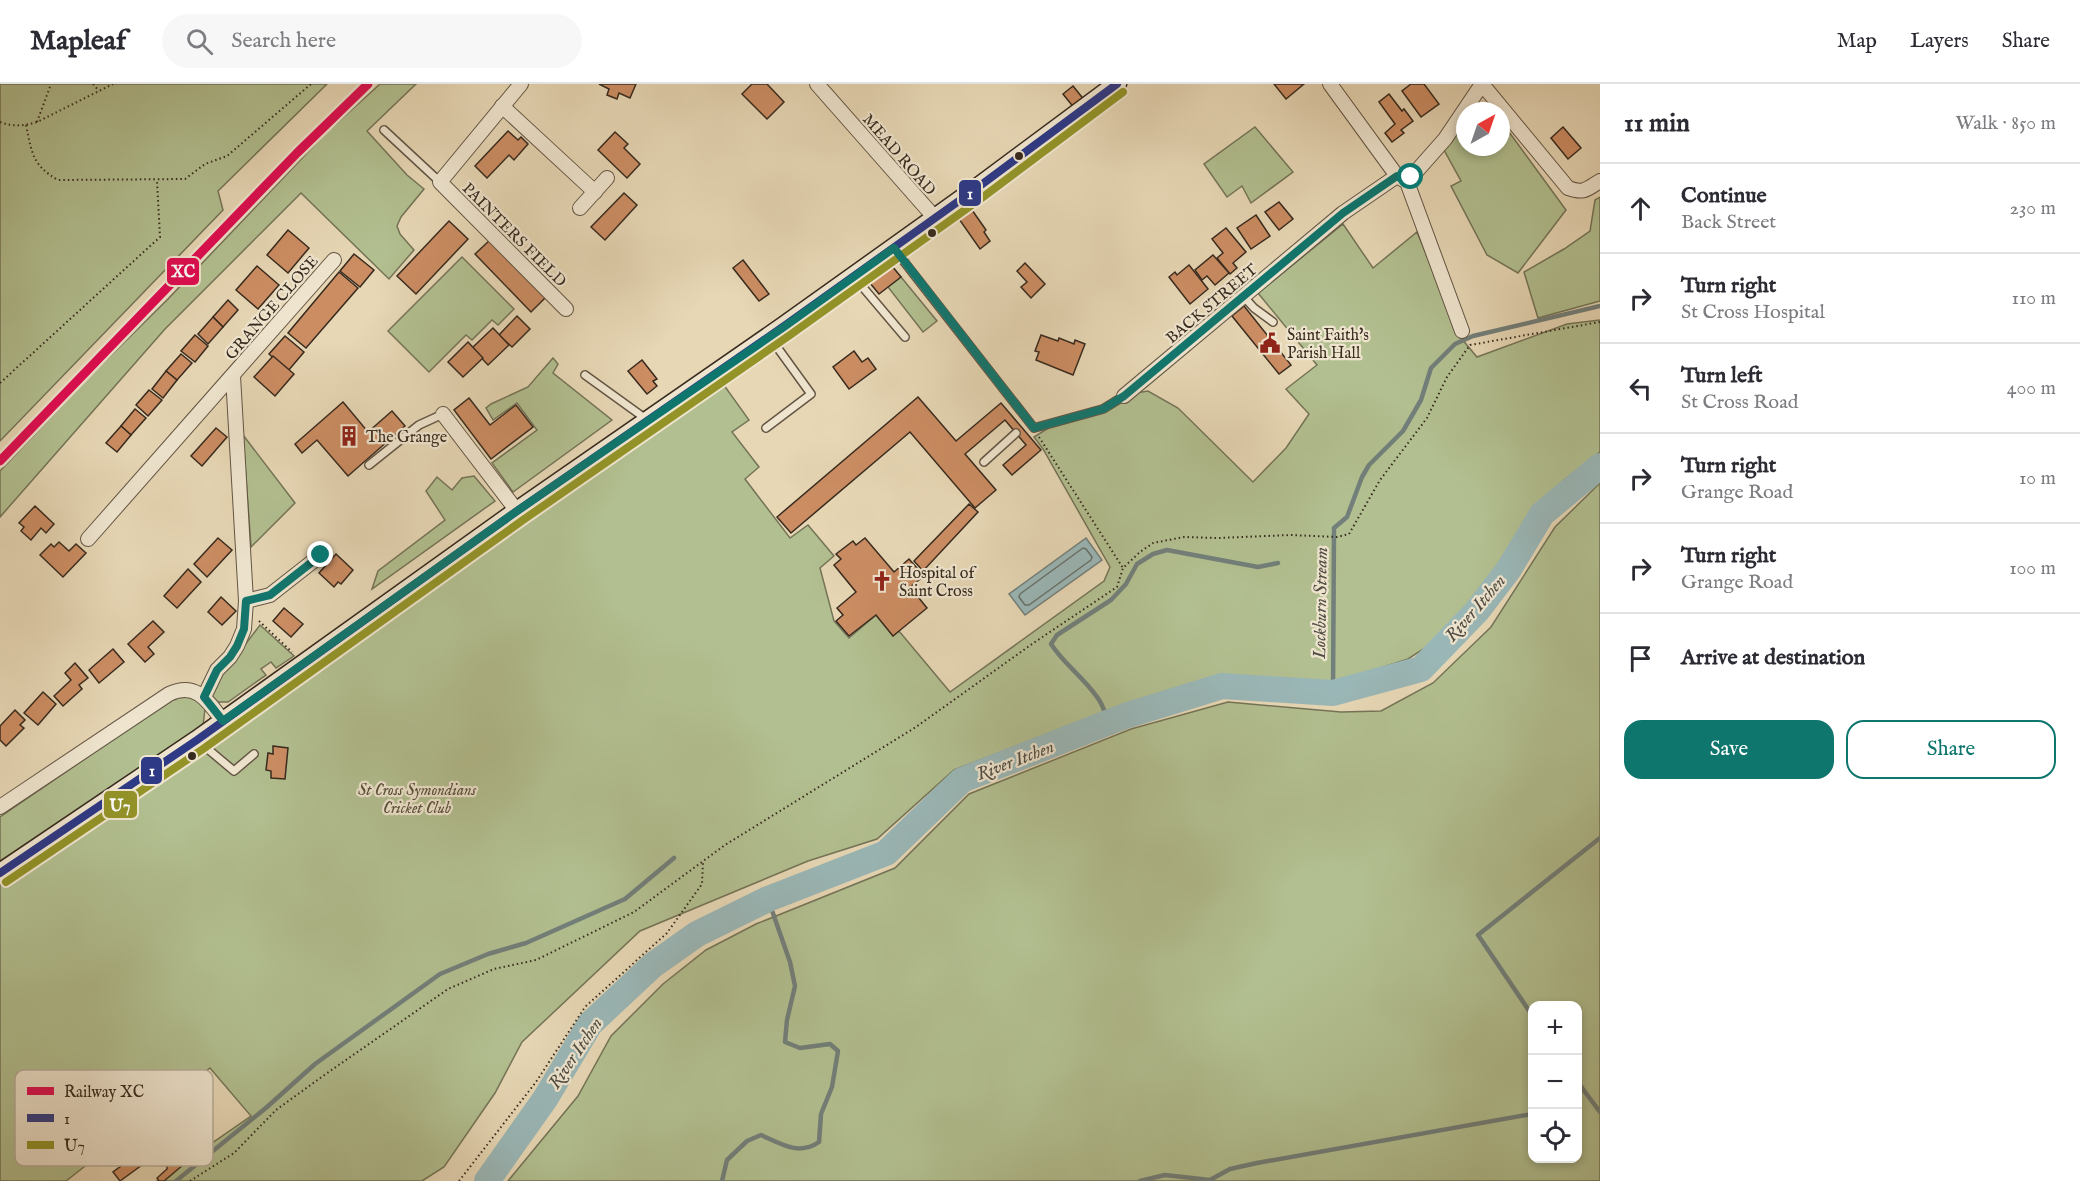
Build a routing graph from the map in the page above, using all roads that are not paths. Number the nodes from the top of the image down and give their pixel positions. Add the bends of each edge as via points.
1 (521, 84) edge
2 (817, 84) edge
3 (1117, 84) edge
4 (1330, 84) edge
5 (1482, 84) edge
6 (502, 106) junction
7 (384, 130) dead end
8 (607, 178) dead end
9 (1402, 179) junction
10 (1600, 181) edge
11 (440, 182) junction
12 (595, 192) junction
13 (580, 208) dead end
14 (935, 218) junction
15 (894, 248) junction
16 (334, 260) dead end
17 (854, 276) junction
18 (1244, 297) junction
19 (566, 309) dead end
20 (1274, 322) dead end
21 (1462, 331) dead end
22 (769, 336) junction
23 (905, 337) dead end
24 (233, 375) junction
25 (585, 375) dead end
26 (1124, 396) joint
27 (443, 414) joint
28 (647, 420) junction
29 (766, 428) dead end
30 (1016, 433) dead end
31 (984, 462) dead end
32 (369, 465) dead end
33 (517, 511) junction
34 (88, 539) dead end
35 (321, 555) dead end
36 (245, 607) junction
37 (204, 697) junction
38 (223, 721) junction
39 (197, 740) junction
40 (254, 754) dead end
41 (0, 807) edge
42 (0, 873) edge

1 - 6 street
2 - 14 street, MEAD ROAD
3 - 14 main road
4 - 9 street
5 - 9 street, BACK STREET via 1445,139
5 - 10 street via 1568,188 1578,192
6 - 11 street
6 - 12 street
7 - 11 lane
8 - 12 street
9 - 18 street, BACK STREET via 1343,213
9 - 21 street
11 - 19 street, PAINTERS FIELD
12 - 13 street
14 - 15 main road
15 - 17 main road
15 - 26 lane, BACK STREET via 1029,426 1096,411
16 - 24 street, GRANGE CLOSE
17 - 22 main road
17 - 23 lane
18 - 20 lane
18 - 26 street, BACK STREET
22 - 28 main road
22 - 29 lane via 811,394
24 - 34 street, GRANGE CLOSE
24 - 36 street
25 - 28 lane
27 - 32 lane via 419,425
27 - 33 street
28 - 33 main road
30 - 31 lane
33 - 38 main road
35 - 36 street via 270,595
36 - 37 street via 244,629 237,646 217,670
37 - 38 street
37 - 41 street via 181,689 169,694
38 - 39 main road
39 - 40 lane via 234,771
39 - 42 main road

